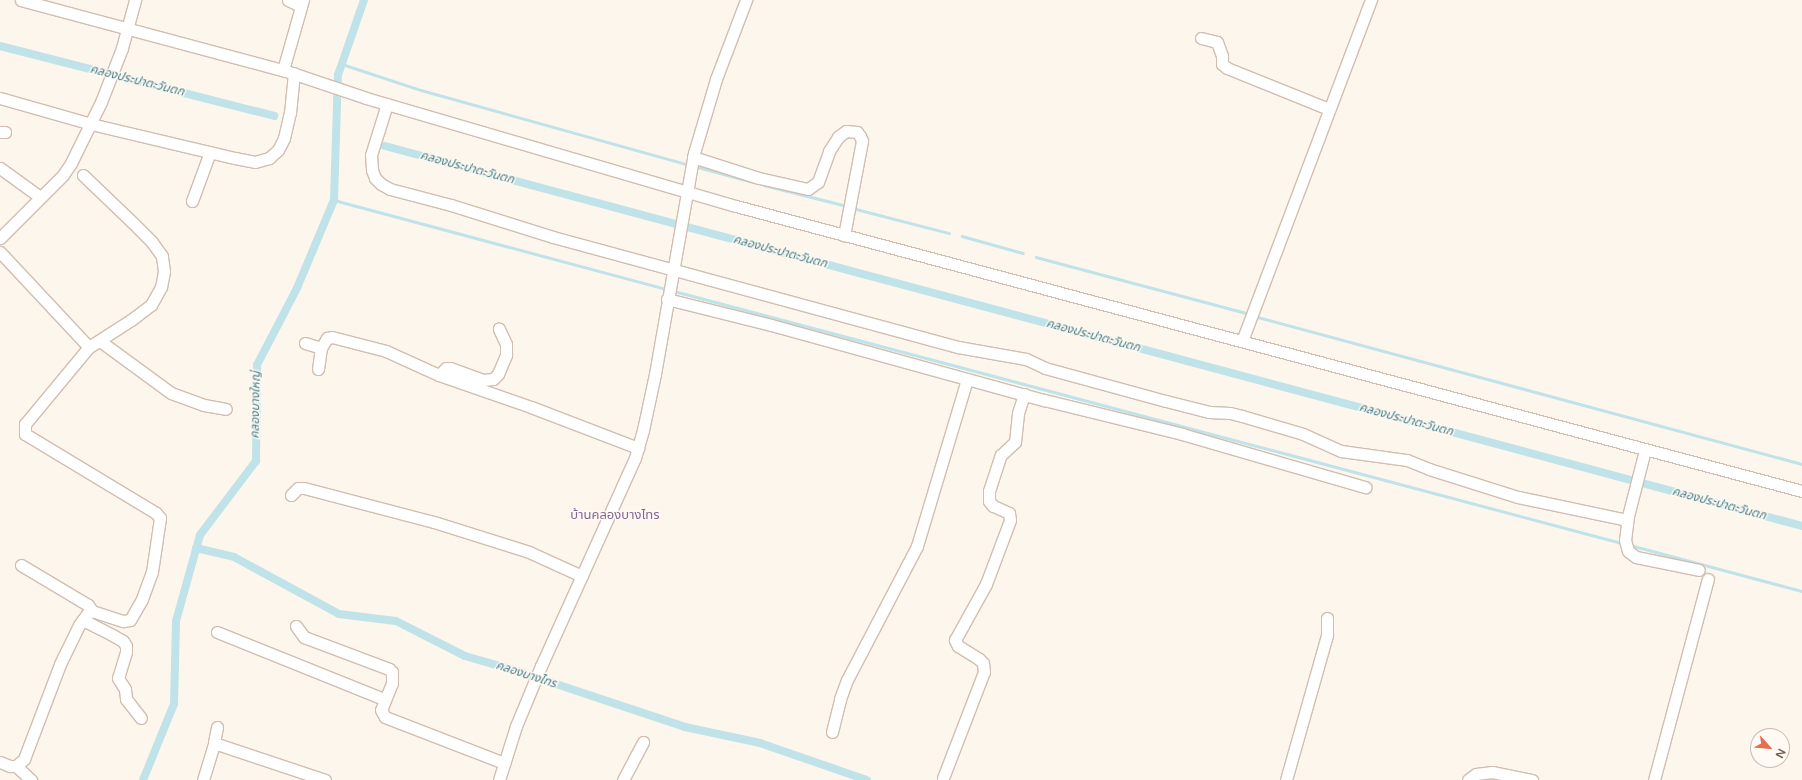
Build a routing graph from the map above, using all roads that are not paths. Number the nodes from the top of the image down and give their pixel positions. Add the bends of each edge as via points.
1 (22, 0) edge
2 (134, 0) edge
3 (288, 0) edge
4 (746, 0) edge
5 (1371, 0) edge
6 (302, 3) edge
7 (127, 28) junction
8 (1201, 38) dead end
9 (288, 72) junction
10 (0, 98) edge
11 (387, 104) junction
12 (1329, 109) junction
13 (91, 124) junction
14 (210, 152) junction
15 (692, 163) junction
16 (0, 168) edge
17 (77, 169) junction
18 (686, 192) junction
19 (40, 197) junction
20 (192, 201) dead end
21 (844, 235) junction
22 (0, 238) edge
23 (0, 252) edge
24 (672, 270) junction
25 (668, 293) junction
26 (499, 329) dead end
27 (100, 341) junction
28 (1242, 341) junction
29 (304, 343) dead end
30 (89, 347) junction
31 (321, 348) junction
32 (318, 369) dead end
33 (439, 375) junction
34 (967, 379) junction
35 (1024, 394) junction
36 (226, 409) dead end
37 (638, 448) junction
38 (1644, 454) junction
39 (1364, 487) dead end
40 (1802, 491) edge
41 (291, 495) dead end
42 (1628, 518) junction
43 (21, 565) dead end
44 (1699, 570) dead end
45 (582, 576) junction
46 (1708, 579) dead end
47 (92, 611) junction
48 (1327, 618) dead end
49 (83, 620) junction
50 (296, 626) dead end
51 (216, 632) dead end
52 (384, 699) junction
53 (141, 718) dead end
54 (217, 727) dead end
55 (832, 732) dead end
56 (214, 742) junction
57 (643, 742) dead end
58 (0, 762) edge
59 (504, 763) junction
60 (16, 766) junction
61 (943, 778) dead end
62 (31, 780) edge
63 (203, 780) edge
64 (325, 780) edge
65 (499, 780) edge
66 (623, 780) edge
67 (1286, 780) edge
68 (1468, 780) edge
69 (1532, 780) edge
70 (1654, 780) edge

1 - 7 street
2 - 7 street
3 - 6 street
4 - 15 street via 716,79
5 - 12 street
6 - 9 street
7 - 9 street
7 - 13 street via 122,48
8 - 12 street via 1217,42 1222,64 1227,68
9 - 11 street
9 - 14 street via 290,113 284,138 278,150 269,158 255,162
10 - 13 street
11 - 18 street
11 - 24 street via 371,155 372,170 381,184 390,189
12 - 28 street
13 - 14 street
13 - 17 street
14 - 20 street
15 - 18 street
15 - 21 street via 808,189 818,182 829,151 838,137 846,131 857,132 862,141
16 - 19 street
17 - 19 street via 63,175
17 - 27 street via 152,242 164,261 161,287 151,305
18 - 21 street
18 - 24 street
19 - 22 street
21 - 28 street
23 - 30 street
24 - 25 street
24 - 42 street via 958,347 1026,359 1045,368 1209,412 1242,416 1303,434 1341,451 1407,460 1518,497
25 - 34 street
25 - 37 street via 652,388
26 - 33 street via 506,344 506,355 498,374 493,379 483,380 450,368 446,368
27 - 30 street
27 - 36 street via 171,393 204,405
28 - 38 street
29 - 31 street
30 - 47 street via 25,424 25,434 156,513 160,518 152,572 142,599 130,620 123,621
31 - 32 street
31 - 33 street via 326,338 342,339 386,351
33 - 37 street via 524,404
34 - 35 street
34 - 55 street via 917,546 847,680
35 - 39 street via 1182,434
35 - 61 street via 1018,413 1015,442 1001,455 989,491 989,502 1009,513 1010,520 986,584 955,640 958,646 983,663 984,672
37 - 45 street via 612,513
38 - 40 street
38 - 42 street
41 - 45 street via 298,488 304,488 434,522 530,552
42 - 44 street via 1625,540 1631,554
43 - 47 street via 88,604
45 - 59 street via 541,666
46 - 70 street
47 - 49 street
48 - 67 street via 1327,634
49 - 53 street via 123,641 126,646 118,678 125,689 126,699
49 - 60 street via 60,664 24,759
50 - 52 street via 304,637 388,669 393,677
51 - 52 street
52 - 59 street via 382,714 393,721
54 - 56 street
56 - 63 street
56 - 64 street
57 - 66 street
58 - 60 street
59 - 65 street
60 - 62 street
68 - 69 street via 1476,774 1492,772

